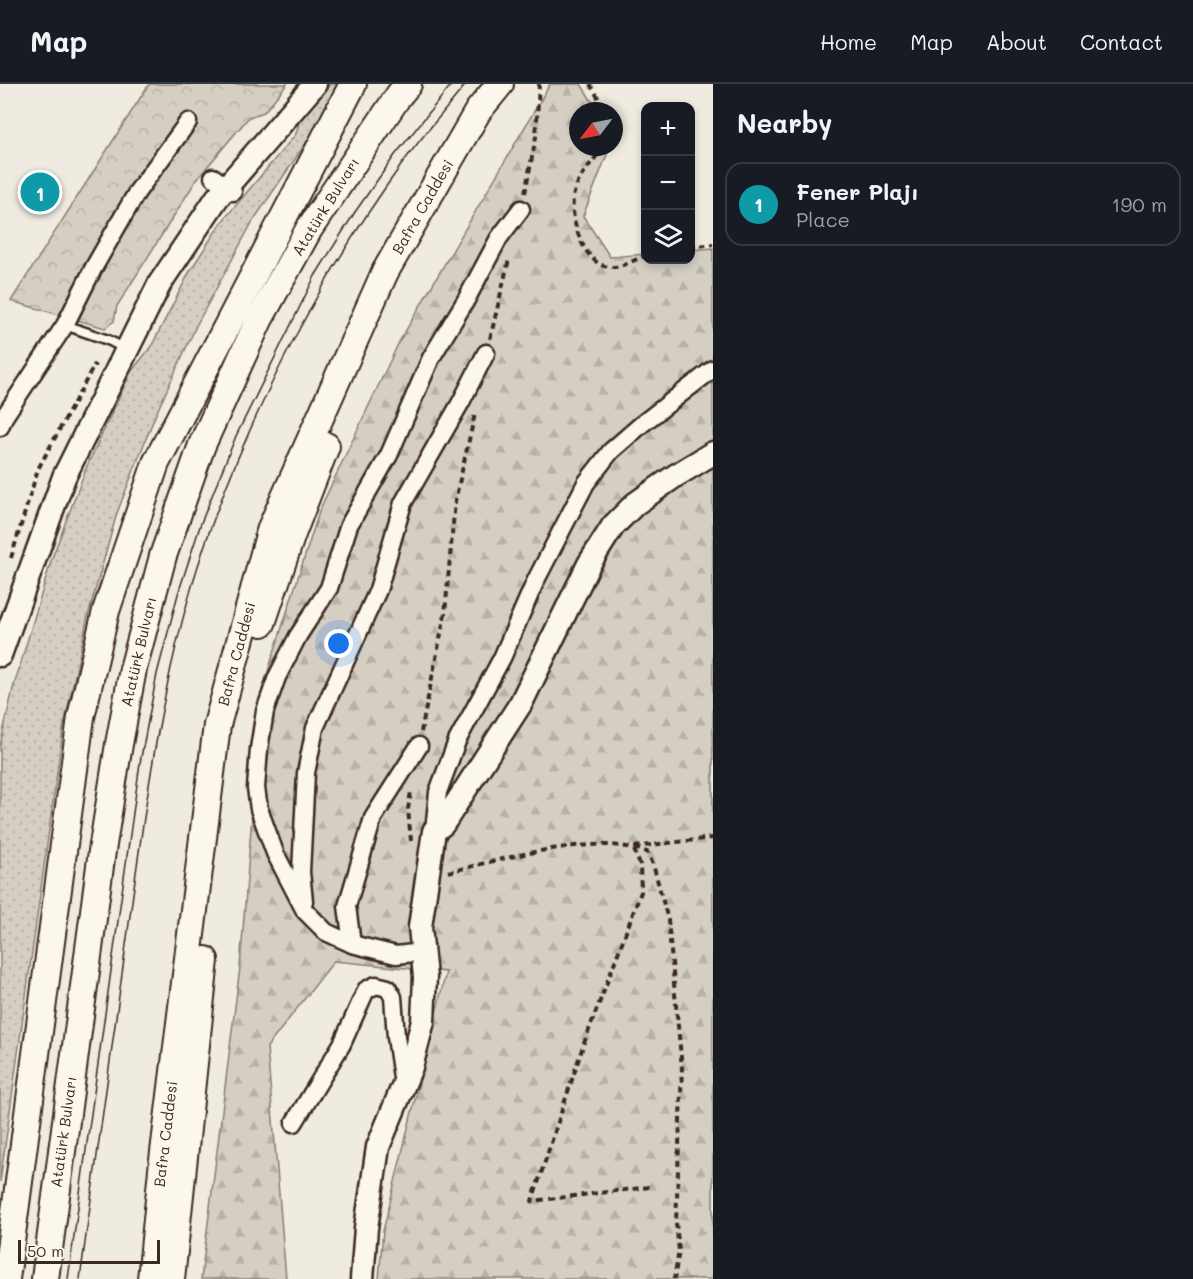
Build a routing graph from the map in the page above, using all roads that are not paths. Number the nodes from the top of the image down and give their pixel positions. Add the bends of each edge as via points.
1 (315, 84) edge
2 (353, 84) edge
3 (408, 84) edge
4 (500, 84) edge
5 (518, 84) edge
6 (188, 122) dead end
7 (521, 209) dead end
8 (65, 325) junction
9 (128, 349) junction
10 (486, 353) dead end
11 (713, 369) edge
12 (0, 427) edge
13 (713, 453) edge
14 (0, 655) edge
15 (419, 746) dead end
16 (434, 831) junction
17 (305, 911) junction
18 (352, 944) junction
19 (423, 952) junction
20 (403, 1084) junction
21 (294, 1123) dead end
22 (6, 1279) edge
23 (45, 1279) edge
24 (151, 1279) edge
25 (171, 1279) edge
26 (362, 1279) edge

1 - 9 street via 224,185 160,283
2 - 22 main road, Atatürk Bulvarı via 156,463 106,611 81,717
3 - 23 main road, Atatürk Bulvarı via 309,229 259,320 202,446 163,556 133,669 119,744
4 - 24 main road, Bafra Caddesi via 478,111 386,272 271,528 217,725
5 - 25 main road, Bafra Caddesi via 489,123 421,235 323,451 261,626 231,734
6 - 8 street via 137,192
7 - 17 street via 499,238 431,358 389,455 349,525 329,588 298,636 265,711 256,788 258,809
8 - 9 lane
8 - 12 street
9 - 14 street via 64,477
10 - 17 street via 403,503 378,590 315,728 306,773 303,819 301,872
11 - 16 street via 642,424 585,483 502,658 457,741 438,792
13 - 16 street via 635,504 613,526 589,564 521,703 443,824
15 - 18 street via 373,818 347,906
16 - 19 street via 420,927
17 - 18 street via 326,932
18 - 19 street via 396,955
19 - 20 street via 423,1021
20 - 21 street via 393,997 388,988 376,985 366,990 342,1044
20 - 26 street via 378,1148

